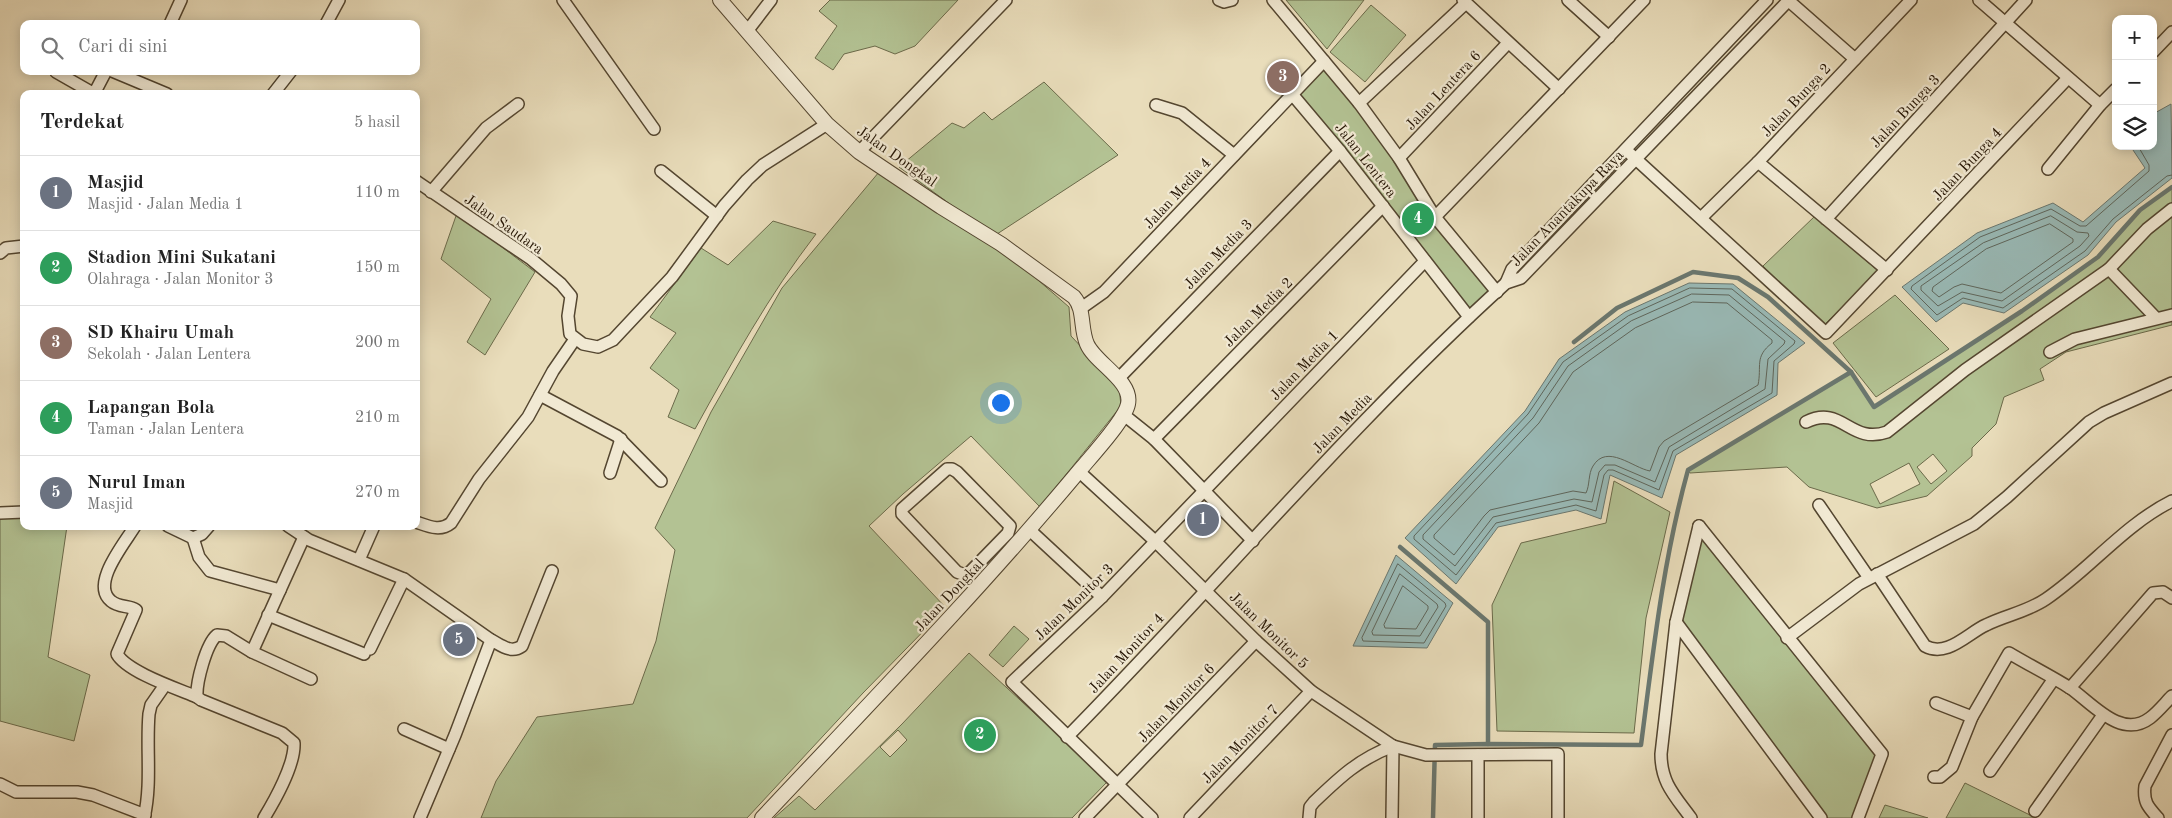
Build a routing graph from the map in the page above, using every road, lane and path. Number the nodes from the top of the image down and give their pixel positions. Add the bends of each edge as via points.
1 (181, 0) edge
2 (340, 0) edge
3 (720, 0) edge
4 (771, 0) edge
5 (1006, 0) edge
6 (1219, 0) edge
7 (1232, 0) edge
8 (1273, 0) edge
9 (1568, 0) edge
10 (1644, 0) edge
11 (1769, 0) edge
12 (1789, 0) edge
13 (1911, 0) edge
14 (1979, 0) edge
15 (2026, 0) edge
16 (565, 1) edge
17 (1464, 2) edge
18 (1780, 9) junction
19 (172, 20) edge
20 (328, 20) edge
21 (2006, 23) junction
22 (748, 30) junction
23 (2172, 32) edge
24 (1609, 37) junction
25 (1508, 43) junction
26 (2157, 48) edge
27 (1715, 56) junction
28 (1855, 58) junction
29 (1324, 61) junction
30 (1727, 66) junction
31 (61, 75) edge
32 (104, 75) edge
33 (122, 75) edge
34 (289, 75) edge
35 (2068, 78) junction
36 (1559, 89) junction
37 (88, 90) edge
38 (96, 90) edge
39 (157, 90) edge
40 (276, 90) edge
41 (1292, 94) junction
42 (2112, 94) edge
43 (1359, 103) junction
44 (518, 104) dead end
45 (1156, 105) dead end
46 (2100, 105) junction
47 (827, 124) junction
48 (654, 130) dead end
49 (1626, 150) junction
50 (1340, 151) junction
51 (859, 152) junction
52 (1234, 155) junction
53 (1399, 158) junction
54 (1635, 159) junction
55 (1758, 162) junction
56 (2048, 169) dead end
57 (661, 171) dead end
58 (420, 184) edge
59 (1587, 190) junction
60 (431, 192) junction
61 (1596, 199) junction
62 (1383, 206) junction
63 (2172, 209) edge
64 (717, 216) junction
65 (1435, 217) junction
66 (1701, 218) junction
67 (1826, 219) junction
68 (20, 246) edge
69 (0, 253) edge
70 (1425, 261) junction
71 (2109, 269) junction
72 (1887, 270) junction
73 (1506, 283) junction
74 (1497, 292) junction
75 (1080, 309) junction
76 (2172, 314) edge
77 (1469, 317) junction
78 (2156, 318) junction
79 (575, 339) junction
80 (2050, 352) dead end
81 (1118, 379) junction
82 (2172, 383) edge
83 (540, 394) junction
84 (1128, 420) dead end
85 (1806, 422) dead end
86 (621, 439) junction
87 (1154, 439) junction
88 (610, 473) dead end
89 (1084, 476) dead end
90 (661, 481) dead end
91 (1204, 490) junction
92 (2172, 501) edge
93 (1819, 505) dead end
94 (20, 512) edge
95 (0, 513) edge
96 (420, 523) edge
97 (133, 530) edge
98 (176, 530) edge
99 (206, 530) edge
100 (293, 530) edge
101 (372, 530) edge
102 (1034, 534) dead end
103 (193, 538) junction
104 (304, 538) junction
105 (1155, 541) junction
106 (1253, 541) junction
107 (986, 556) junction
108 (359, 560) junction
109 (998, 565) junction
110 (552, 571) dead end
111 (1873, 576) junction
112 (404, 580) junction
113 (1206, 589) junction
114 (280, 590) junction
115 (1102, 597) junction
116 (2172, 598) edge
117 (268, 616) junction
118 (1676, 622) junction
119 (1788, 638) junction
120 (491, 640) junction
121 (1256, 641) junction
122 (252, 652) junction
123 (311, 679) dead end
124 (2053, 680) junction
125 (165, 685) junction
126 (2070, 688) junction
127 (1311, 692) junction
128 (197, 696) junction
129 (2172, 696) edge
130 (1936, 702) dead end
131 (2103, 716) junction
132 (1972, 717) junction
133 (404, 729) dead end
134 (2172, 735) edge
135 (1067, 737) junction
136 (1393, 746) junction
137 (450, 748) junction
138 (1478, 755) junction
139 (1990, 771) dead end
140 (1934, 777) dead end
141 (0, 784) edge
142 (1118, 786) junction
143 (2035, 811) dead end
144 (144, 816) edge
145 (264, 818) edge
146 (420, 818) edge
147 (762, 818) edge
148 (1085, 818) edge
149 (1152, 818) edge
150 (1190, 818) edge
151 (1309, 818) edge
152 (1392, 818) edge
153 (1478, 818) edge
154 (1558, 818) edge
155 (1691, 818) edge
156 (1821, 818) edge
157 (1858, 818) edge
158 (2158, 818) edge

1 - 19 street
2 - 20 street
3 - 22 street, Jalan Dongkal
4 - 22 street
5 - 51 street
6 - 7 street
8 - 29 street, Jalan Lentera
9 - 24 street
10 - 24 street
11 - 18 street
11 - 27 street, Jalan Anantakupa Raya
12 - 18 street, Jalan Anantakupa Raya
12 - 28 street
13 - 28 street, Jalan Bunga 2
14 - 21 street
15 - 21 street, Jalan Bunga 3
16 - 48 street
17 - 25 street
17 - 43 street
18 - 30 street, Jalan Anantakupa Raya
21 - 35 street
21 - 67 street, Jalan Bunga 3
22 - 47 street, Jalan Dongkal
23 - 26 street
24 - 36 street
25 - 36 street
25 - 53 street, Jalan Lentera 6
27 - 30 street
27 - 49 street, Jalan Anantakupa Raya
28 - 55 street, Jalan Bunga 2
29 - 41 street, Jalan Media 4
29 - 43 street, Jalan Lentera
30 - 54 street, Jalan Anantakupa Raya
31 - 37 street
32 - 38 street
33 - 39 street
34 - 40 street
35 - 46 street
35 - 72 street, Jalan Bunga 4
36 - 65 street
41 - 50 street, Jalan Lentera
41 - 52 street, Jalan Media 4
42 - 46 street
43 - 53 street, Jalan Lentera
44 - 60 street via 482,132
45 - 52 street via 1182,113
46 - 56 street
47 - 51 street, Jalan Dongkal
47 - 64 street via 763,165
49 - 54 street
49 - 59 street, Jalan Anantakupa Raya
50 - 62 street, Jalan Lentera
50 - 81 street, Jalan Media 3
51 - 75 street, Jalan Dongkal via 1042,272 1074,297
52 - 75 street, Jalan Media 4 via 1104,292
53 - 65 street, Jalan Lentera
54 - 61 street, Jalan Anantakupa Raya
54 - 66 street
55 - 66 street, Jalan Bunga 2
55 - 67 street
57 - 64 street
58 - 60 street, Jalan Saudara
59 - 61 street
59 - 73 street, Jalan Anantakupa Raya via 1512,269
60 - 79 street, Jalan Saudara via 561,284 571,296 568,325
61 - 73 street, Jalan Anantakupa Raya via 1521,278
62 - 70 street, Jalan Lentera
62 - 87 street, Jalan Media 2
63 - 71 street via 2147,229
64 - 79 street via 678,270 613,340 598,347
65 - 74 street, Jalan Lentera
66 - 72 street, Jalan Bunga 4 via 1826,333
67 - 72 street
68 - 69 street via 6,248
70 - 77 street, Jalan Lentera
70 - 91 street, Jalan Media 1
71 - 78 street
71 - 85 street via 1965,370 1886,432 1876,436 1862,435 1842,422 1826,417
73 - 74 street, Jalan Media
74 - 77 street, Jalan Media
75 - 81 street, Jalan Dongkal via 1088,345
76 - 78 street
77 - 106 street, Jalan Media via 1332,455
78 - 80 street via 2075,339
79 - 83 street
81 - 109 street, Jalan Dongkal via 1128,396 1127,410
82 - 111 street via 2104,412 1974,524
83 - 86 street
83 - 96 street via 528,417 451,523 445,528
84 - 87 street
86 - 88 street
86 - 90 street
87 - 91 street
89 - 105 street, Jalan Monitor 5
91 - 105 street, Jalan Media 1
91 - 106 street
92 - 111 street via 2138,523 2045,600 1986,625 1942,649 1925,646
93 - 111 street
94 - 95 street
97 - 125 street via 109,568 104,586 111,601 136,610 117,654 125,663
98 - 103 street
99 - 103 street
100 - 104 street
101 - 108 street
102 - 115 street
103 - 114 street via 199,557 210,571
104 - 108 street
104 - 114 street
105 - 113 street, Jalan Monitor 5
105 - 115 street, Jalan Monitor 3
106 - 113 street, Jalan Media
107 - 107 street via 971,571 961,575 902,516 902,509 947,469 952,469 1010,526 1008,533
107 - 109 street
108 - 112 street
109 - 147 street, Jalan Dongkal
110 - 120 street via 522,646 513,650
111 - 119 street
112 - 117 street via 367,652
112 - 120 street
113 - 121 street, Jalan Monitor 5
113 - 135 street, Jalan Monitor 4
114 - 117 street
115 - 135 street, Jalan Monitor 3 via 1012,682
116 - 126 street via 2163,592 2153,593
117 - 122 street
118 - 119 street via 1699,526
118 - 155 street via 1661,765 1665,782
118 - 156 street
119 - 157 street via 1882,754
120 - 137 street
121 - 127 street, Jalan Monitor 5
121 - 142 street, Jalan Monitor 6
122 - 123 street
122 - 128 street via 226,636 217,635 197,684
124 - 126 street
124 - 132 street via 2009,653
124 - 139 street
125 - 128 street
125 - 144 street via 149,714 149,766
126 - 131 street
127 - 136 street, Jalan Monitor 5
127 - 150 street, Jalan Monitor 7
128 - 145 street via 282,734 294,743 286,775
129 - 131 street via 2142,722 2119,722
130 - 132 street
131 - 143 street
132 - 140 street via 1952,766 1940,777
133 - 137 street
134 - 158 street via 2145,786 2146,805
135 - 142 street
136 - 138 street, Jalan Monitor 5 via 1432,755
136 - 151 street via 1366,757 1349,769 1314,802
136 - 152 street
137 - 146 street
138 - 153 street
138 - 154 street, Jalan Monitor 5 via 1558,754
141 - 144 street via 22,792 93,795
142 - 148 street
142 - 149 street

